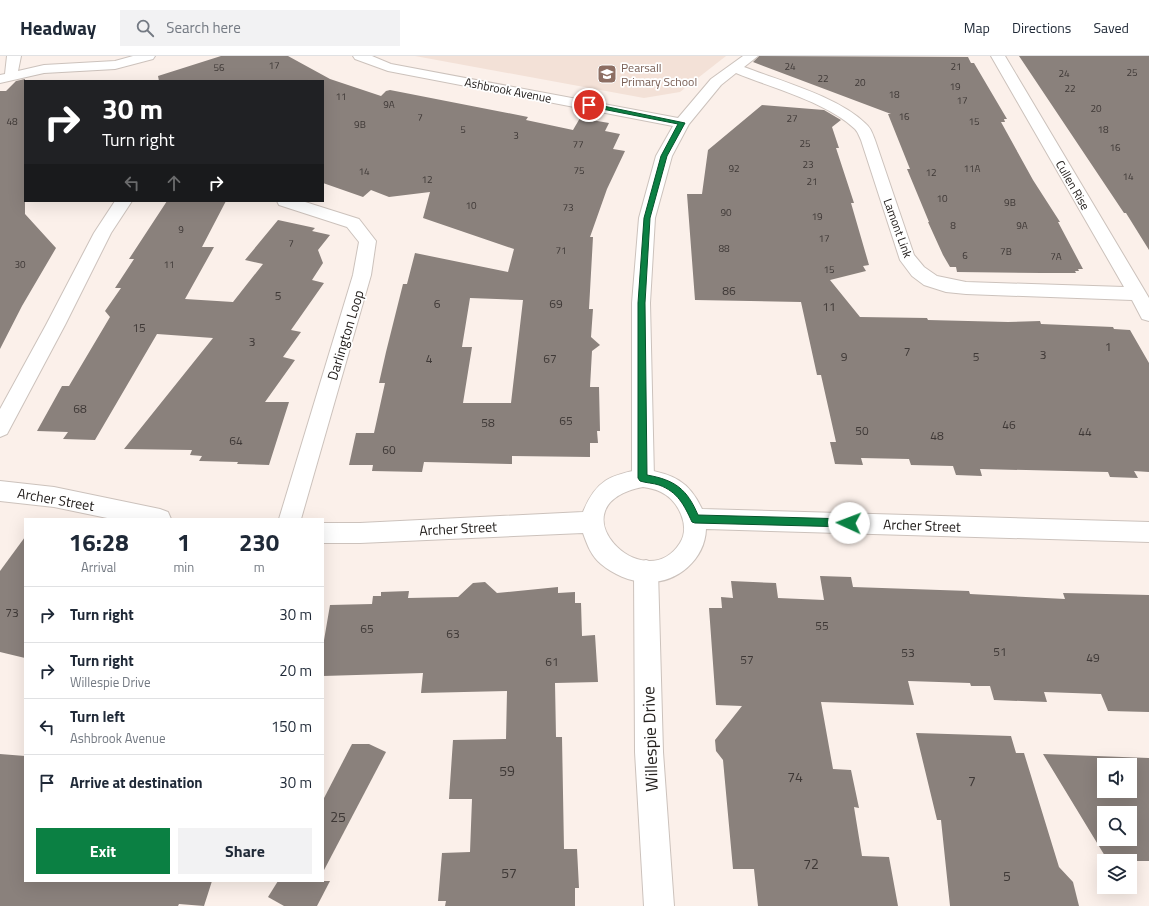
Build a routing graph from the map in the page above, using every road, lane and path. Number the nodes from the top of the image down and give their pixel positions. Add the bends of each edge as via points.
1 (14, 56) edge
2 (148, 56) edge
3 (360, 56) edge
4 (751, 56) edge
5 (998, 56) edge
6 (734, 68) junction
7 (5, 78) edge
8 (682, 123) junction
9 (123, 202) edge
10 (288, 202) edge
11 (1137, 294) junction
12 (1149, 314) edge
13 (0, 428) edge
14 (643, 478) junction
15 (0, 491) edge
16 (155, 518) edge
17 (290, 518) edge
18 (695, 519) junction
19 (592, 522) junction
20 (1149, 532) edge
21 (324, 533) edge
22 (646, 571) junction
23 (659, 906) edge

1 - 7 street
2 - 7 street via 115,65 44,69
3 - 8 street, Ashbrook Avenue via 388,68
4 - 6 street
5 - 11 street, Cullen Rise
6 - 8 street via 716,82
6 - 11 street, Lamont Link via 821,102 844,114 862,128 906,256 916,270 928,280 945,286 966,288
8 - 14 street via 664,156 647,218 642,303
9 - 13 street via 102,235
10 - 17 street, Darlington Loop via 353,223 368,241 362,275
11 - 12 street, Cullen Rise
14 - 18 street via 660,481 676,489 688,502
14 - 19 street via 617,483 604,493 595,506
15 - 16 street, Archer Street via 54,497
18 - 20 street, Archer Street
18 - 22 street via 696,535 690,550 677,562 661,570
19 - 21 street, Archer Street
19 - 22 street via 594,534 602,550 615,562
22 - 23 street, Willespie Drive via 649,752

